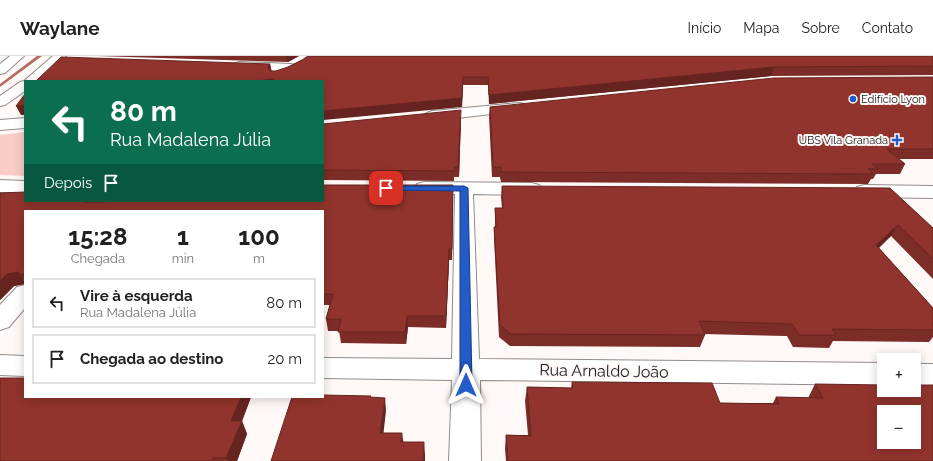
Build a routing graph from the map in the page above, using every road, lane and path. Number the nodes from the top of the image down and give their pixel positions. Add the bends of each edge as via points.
1 (18, 56) edge
2 (63, 58) edge
3 (304, 60) edge
4 (228, 66) edge
5 (291, 68) junction
6 (0, 70) edge
7 (273, 78) edge
8 (32, 80) edge
9 (24, 86) edge
10 (0, 102) edge
11 (535, 105) edge
12 (417, 117) edge
13 (24, 123) edge
14 (0, 125) edge
15 (0, 186) edge
16 (24, 187) edge
17 (409, 188) edge
18 (464, 188) junction
19 (552, 189) edge
20 (846, 191) edge
21 (933, 192) edge
22 (24, 294) edge
23 (0, 321) edge
24 (0, 365) edge
25 (24, 366) edge
26 (324, 368) edge
27 (466, 370) junction
28 (877, 374) edge
29 (921, 375) edge
30 (933, 375) edge
31 (464, 461) edge

1 - 6 street
2 - 8 street
3 - 5 street
4 - 5 street
5 - 7 street
9 - 10 street
11 - 12 street
13 - 14 street
15 - 16 street
17 - 18 street
18 - 19 street
18 - 27 street
20 - 21 street
22 - 23 street
24 - 25 street
26 - 27 street, Rua Arnaldo João
27 - 28 street, Rua Arnaldo João
27 - 31 street
29 - 30 street

